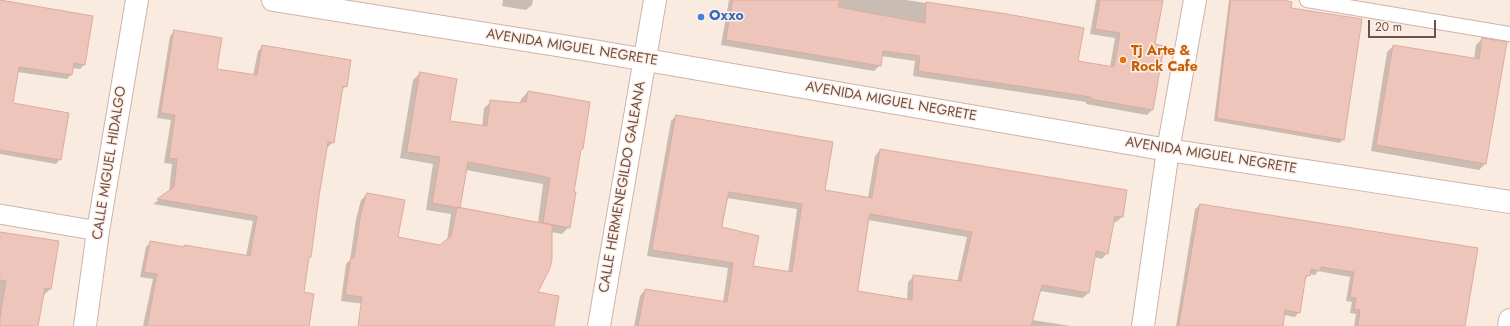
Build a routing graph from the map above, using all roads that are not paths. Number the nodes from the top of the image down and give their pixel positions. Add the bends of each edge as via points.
1 (137, 0) edge
2 (273, 0) edge
3 (654, 0) edge
4 (1195, 0) edge
5 (1307, 0) edge
6 (1510, 34) edge
7 (644, 60) junction
8 (1168, 150) junction
9 (1510, 202) edge
10 (0, 214) edge
11 (98, 231) junction
12 (1510, 320) edge
13 (85, 326) edge
14 (599, 326) edge
15 (1143, 326) edge
16 (1509, 326) edge

1 - 11 main road, CALLE MIGUEL HIDALGO
2 - 7 main road, AVENIDA MIGUEL NEGRETE
3 - 7 main road, CALLE HERMENEGILDO GALEANA
4 - 8 main road
5 - 6 street
7 - 8 main road, AVENIDA MIGUEL NEGRETE
7 - 14 main road, CALLE HERMENEGILDO GALEANA
8 - 9 main road, AVENIDA MIGUEL NEGRETE
8 - 15 main road
10 - 11 street
11 - 13 main road, CALLE MIGUEL HIDALGO
12 - 16 main road

